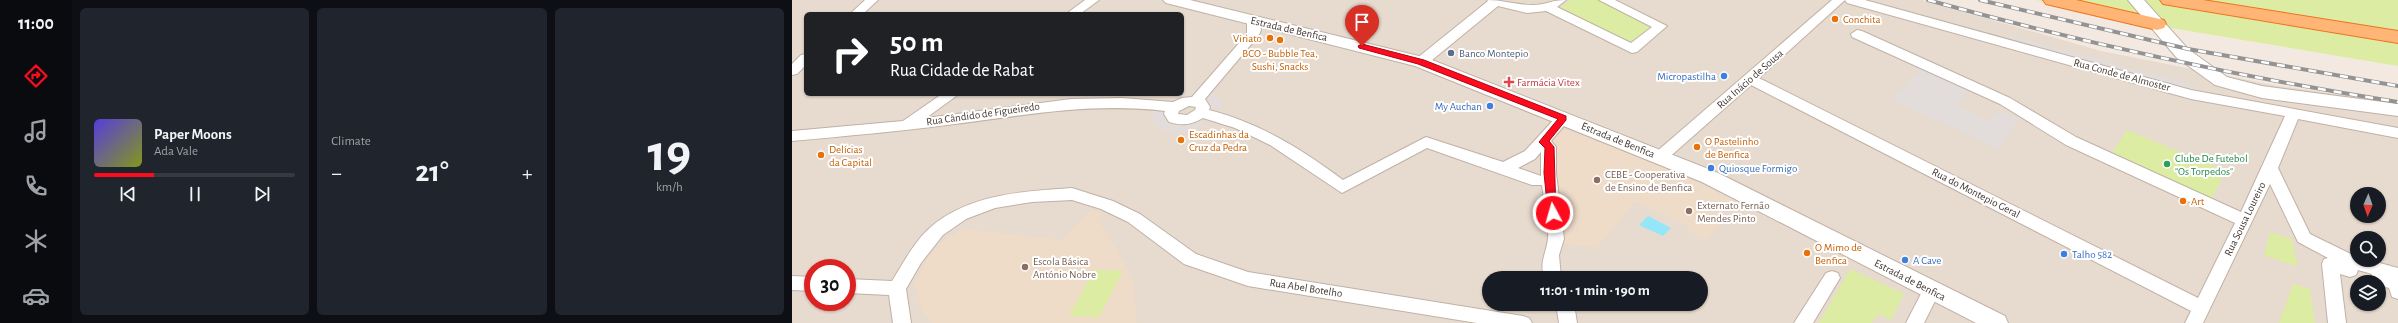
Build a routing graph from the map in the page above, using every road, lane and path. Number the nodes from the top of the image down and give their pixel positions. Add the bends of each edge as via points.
1 (872, 0) edge
2 (1093, 0) edge
3 (1171, 0) edge
4 (1560, 0) edge
5 (1605, 0) edge
6 (1840, 0) edge
7 (1850, 0) edge
8 (2052, 0) edge
9 (2136, 0) edge
10 (2169, 0) edge
11 (2237, 0) edge
12 (1495, 1) edge
13 (1547, 7) junction
14 (858, 12) edge
15 (1075, 12) edge
16 (1254, 20) junction
17 (2157, 24) junction
18 (2398, 25) edge
19 (1857, 34) dead end
20 (2398, 37) edge
21 (804, 60) edge
22 (1421, 62) junction
23 (792, 71) edge
24 (1750, 79) junction
25 (949, 96) edge
26 (1198, 107) junction
27 (2398, 110) edge
28 (2293, 114) junction
29 (1559, 122) junction
30 (906, 125) junction
31 (2398, 133) edge
32 (792, 136) edge
33 (1543, 142) junction
34 (1660, 157) junction
35 (1504, 168) junction
36 (2270, 168) junction
37 (1537, 181) dead end
38 (2244, 220) junction
39 (1552, 271) edge
40 (1832, 278) dead end
41 (792, 283) edge
42 (804, 284) edge
43 (2398, 284) edge
44 (856, 286) edge
45 (897, 288) junction
46 (1931, 291) junction
47 (2201, 308) junction
48 (1566, 311) edge
49 (902, 323) edge
50 (1523, 323) edge
51 (1568, 323) edge
52 (1803, 323) edge
53 (1915, 323) edge
54 (1997, 323) edge
55 (2194, 323) edge
56 (2337, 323) edge

1 - 14 street
2 - 15 street
3 - 16 street, Estrada de Benfica
4 - 13 street
5 - 13 street via 1661,26 1632,48
6 - 24 street, Rua Inácio de Sousa
7 - 28 street, Rua Conde de Almoster via 2191,94
8 - 17 highway
9 - 17 street
10 - 20 highway
11 - 18 highway
12 - 13 street via 1521,9
12 - 22 street
16 - 22 street, Estrada de Benfica
16 - 26 street via 1253,35
17 - 27 street via 2189,59 2213,77 2235,86 2262,92
19 - 38 street via 2005,101 2071,141
21 - 23 street
22 - 29 street, Estrada de Benfica
24 - 34 street, Rua Inácio de Sousa
24 - 47 street, Rua do Montepio Geral
25 - 30 street
26 - 30 street, Rua Cândido de Figueiredo via 1184,102 1174,108 1130,102 1072,103
26 - 35 street, Rua Cândido de Figueiredo via 1260,133 1295,152 1342,187 1426,142
28 - 31 street, Rua Conde de Almoster
28 - 36 street, Rua Sousa Loureiro
29 - 33 street
29 - 34 street, Estrada de Benfica
30 - 32 street, Rua Cândido de Figueiredo
33 - 35 street via 1530,155
33 - 39 street via 1549,147 1548,173 1556,239 1551,255
34 - 46 street, Estrada de Benfica via 1709,177
35 - 37 street
36 - 38 street, Rua Sousa Loureiro
36 - 43 street via 2304,238
38 - 47 street, Rua Sousa Loureiro
40 - 52 street
41 - 42 street
43 - 56 street via 2330,264
44 - 45 street
45 - 49 street
45 - 50 street, Rua Abel Botelho via 915,258 937,231 960,215 993,203 1032,196 1072,194 1107,205 1134,218 1190,259 1248,278
46 - 53 street
46 - 54 street, Estrada de Benfica
47 - 55 street, Rua Sousa Loureiro
48 - 51 street

